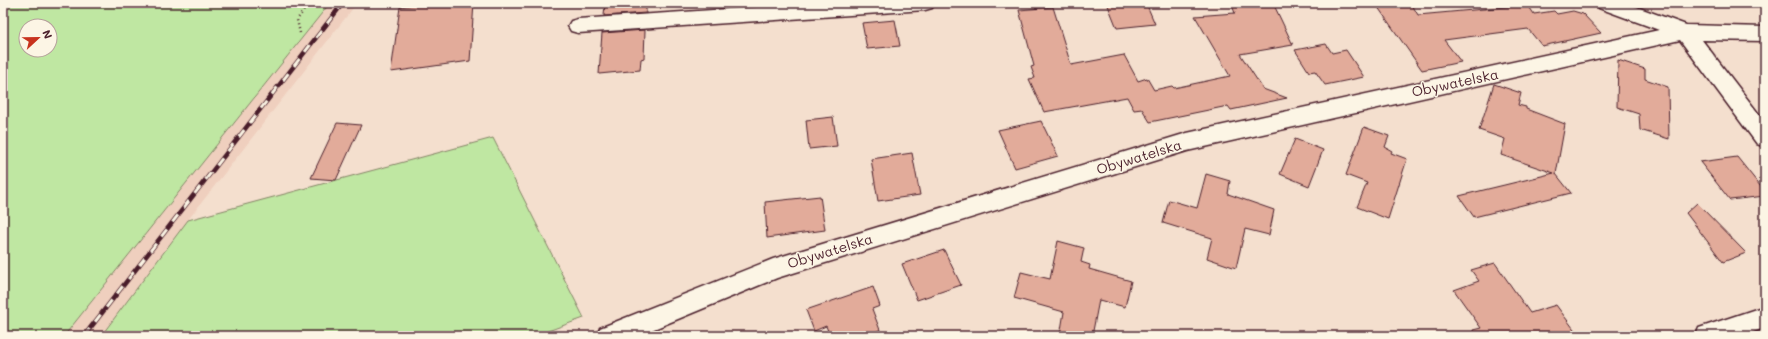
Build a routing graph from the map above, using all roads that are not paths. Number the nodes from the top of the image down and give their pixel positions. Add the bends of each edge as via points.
1 (925, 3) edge
2 (1606, 3) edge
3 (578, 26) dead end
4 (1685, 32) junction
5 (1765, 34) edge
6 (1765, 138) edge
7 (1765, 317) edge
8 (609, 336) edge
9 (1708, 336) edge

1 - 3 street
2 - 4 street
4 - 5 street
4 - 6 street
4 - 8 street, Obywatelska via 1187,142 773,269
7 - 9 street

